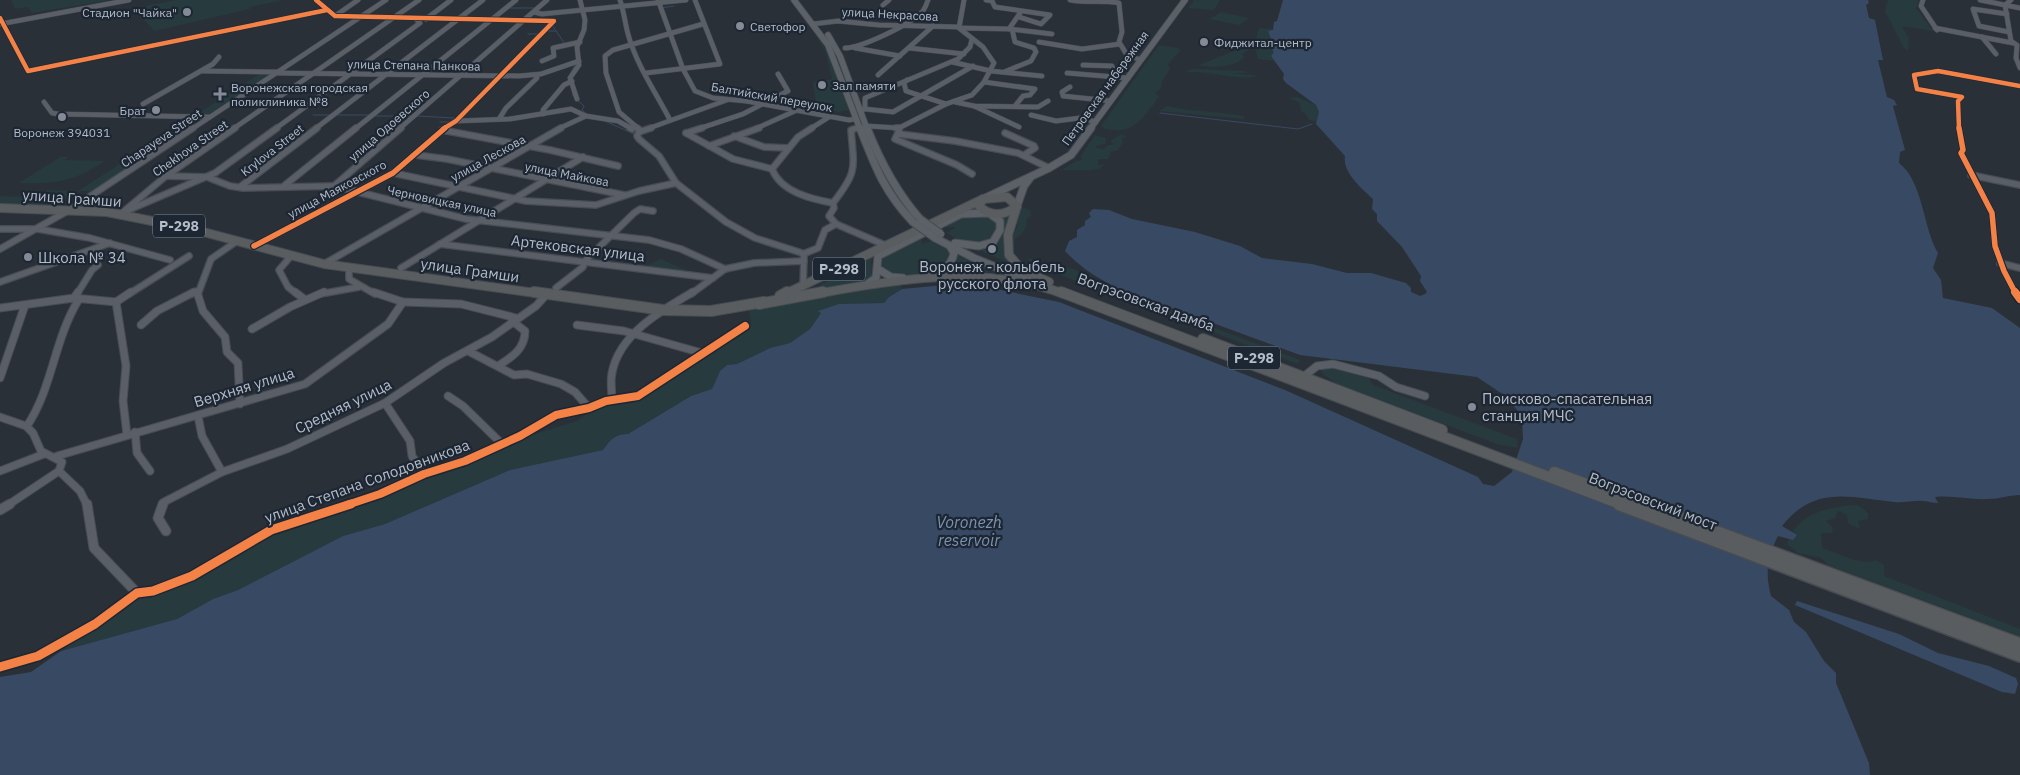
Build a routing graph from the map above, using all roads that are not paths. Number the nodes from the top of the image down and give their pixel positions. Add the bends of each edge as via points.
1 (129, 0) edge
2 (316, 0) edge
3 (358, 0) edge
4 (386, 0) edge
5 (419, 0) edge
6 (451, 0) edge
7 (483, 0) edge
8 (516, 0) edge
9 (547, 0) edge
10 (580, 0) edge
11 (620, 0) edge
12 (686, 0) edge
13 (695, 0) edge
14 (794, 0) edge
15 (800, 0) edge
16 (889, 0) edge
17 (928, 0) edge
18 (964, 0) edge
19 (986, 0) edge
20 (1070, 0) edge
21 (1110, 0) edge
22 (1185, 0) edge
23 (1923, 0) edge
24 (1980, 0) edge
25 (2011, 0) edge
26 (659, 1) edge
27 (883, 5) dead end
28 (2005, 5) junction
29 (623, 6) junction
30 (2020, 8) edge
31 (327, 10) junction
32 (583, 10) junction
33 (1022, 10) junction
34 (534, 12) junction
35 (2007, 14) junction
36 (335, 16) junction
37 (1019, 17) junction
38 (0, 18) edge
39 (360, 18) junction
40 (394, 18) junction
41 (414, 18) junction
42 (426, 19) junction
43 (458, 19) junction
44 (491, 19) junction
45 (525, 20) junction
46 (2, 24) edge
47 (703, 24) junction
48 (816, 24) junction
49 (902, 25) junction
50 (933, 26) junction
51 (959, 27) junction
52 (1935, 28) junction
53 (1010, 29) junction
54 (2009, 32) junction
55 (1938, 33) dead end
56 (670, 34) junction
57 (1052, 34) dead end
58 (1982, 37) junction
59 (972, 39) junction
60 (580, 42) junction
61 (1039, 42) dead end
62 (2013, 43) junction
63 (632, 44) junction
64 (1120, 44) junction
65 (845, 48) dead end
66 (855, 48) junction
67 (909, 48) junction
68 (964, 54) junction
69 (1996, 54) dead end
70 (900, 56) junction
71 (219, 57) dead end
72 (1141, 60) junction
73 (542, 61) dead end
74 (577, 61) junction
75 (952, 62) junction
76 (1083, 65) dead end
77 (973, 66) junction
78 (2020, 68) edge
79 (683, 69) junction
80 (200, 70) junction
81 (991, 71) junction
82 (277, 72) junction
83 (1002, 72) junction
84 (314, 73) junction
85 (646, 73) junction
86 (1067, 73) dead end
87 (351, 74) junction
88 (387, 74) junction
89 (778, 74) dead end
90 (423, 75) junction
91 (535, 75) junction
92 (878, 75) dead end
93 (460, 76) junction
94 (501, 76) junction
95 (1042, 76) dead end
96 (1115, 76) junction
97 (1128, 78) junction
98 (907, 80) junction
99 (572, 82) junction
100 (984, 82) junction
101 (1070, 86) dead end
102 (2020, 86) edge
103 (920, 97) junction
104 (577, 99) dead end
105 (732, 99) junction
106 (1111, 101) junction
107 (44, 102) dead end
108 (955, 102) junction
109 (1048, 102) dead end
110 (143, 104) dead end
111 (763, 104) junction
112 (946, 104) junction
113 (974, 106) junction
114 (1015, 106) junction
115 (862, 109) junction
116 (795, 111) junction
117 (543, 114) junction
118 (586, 116) junction
119 (1031, 116) dead end
120 (210, 117) junction
121 (828, 117) junction
122 (499, 119) junction
123 (856, 119) junction
124 (670, 120) junction
125 (456, 121) junction
126 (1096, 122) junction
127 (867, 126) junction
128 (1019, 126) dead end
129 (859, 127) junction
130 (442, 130) junction
131 (640, 132) junction
132 (1005, 133) dead end
133 (898, 134) junction
134 (734, 136) junction
135 (529, 146) junction
136 (709, 146) junction
137 (788, 148) junction
138 (416, 155) junction
139 (1024, 155) junction
140 (583, 157) junction
141 (618, 166) dead end
142 (488, 168) junction
143 (1048, 168) junction
144 (772, 169) junction
145 (393, 173) junction
146 (972, 174) dead end
147 (166, 176) junction
148 (1032, 176) junction
149 (207, 177) junction
150 (1972, 178) junction
151 (545, 180) junction
152 (676, 183) junction
153 (2020, 185) edge
154 (282, 186) junction
155 (334, 186) junction
156 (240, 187) junction
157 (456, 187) junction
158 (2020, 190) edge
159 (355, 192) junction
160 (627, 195) junction
161 (513, 199) junction
162 (983, 199) junction
163 (832, 203) junction
164 (1017, 206) junction
165 (0, 208) edge
166 (420, 208) junction
167 (71, 209) junction
168 (652, 211) dead end
169 (121, 213) junction
170 (989, 213) junction
171 (916, 220) junction
172 (478, 221) junction
173 (836, 224) junction
174 (0, 228) edge
175 (925, 228) joint
176 (38, 229) junction
177 (611, 237) junction
178 (237, 241) junction
179 (111, 243) junction
180 (440, 244) junction
181 (953, 244) junction
182 (254, 246) junction
183 (887, 246) junction
184 (0, 249) edge
185 (189, 256) dead end
186 (291, 256) junction
187 (804, 257) junction
188 (170, 260) dead end
189 (858, 260) junction
190 (585, 261) junction
191 (2000, 262) junction
192 (324, 264) junction
193 (98, 265) dead end
194 (349, 268) junction
195 (401, 268) dead end
196 (2020, 268) edge
197 (725, 269) junction
198 (878, 269) junction
199 (1029, 274) junction
200 (713, 278) junction
201 (0, 282) edge
202 (866, 285) junction
203 (803, 286) junction
204 (1044, 286) junction
205 (359, 287) junction
206 (556, 288) dead end
207 (197, 292) junction
208 (827, 292) junction
209 (547, 294) junction
210 (303, 298) junction
211 (77, 299) junction
212 (2020, 299) edge
213 (116, 302) junction
214 (403, 302) junction
215 (759, 304) junction
216 (25, 305) junction
217 (0, 308) edge
218 (663, 310) junction
219 (514, 320) junction
220 (140, 325) dead end
221 (577, 325) dead end
222 (744, 326) dead end
223 (252, 329) dead end
224 (634, 334) junction
225 (468, 350) junction
226 (702, 353) junction
227 (498, 366) junction
228 (1303, 377) junction
229 (0, 378) edge
230 (448, 396) dead end
231 (1425, 396) dead end
232 (612, 400) junction
233 (385, 403) junction
234 (240, 404) junction
235 (589, 408) junction
236 (198, 416) junction
237 (0, 417) edge
238 (27, 426) junction
239 (131, 433) junction
240 (502, 444) junction
241 (1476, 446) junction
242 (44, 454) junction
243 (57, 456) junction
244 (0, 471) edge
245 (59, 471) junction
246 (150, 471) dead end
247 (222, 472) junction
248 (424, 474) junction
249 (0, 510) edge
250 (166, 531) dead end
251 (1822, 576) junction
252 (137, 593) junction
253 (2020, 645) edge
254 (2020, 655) edge
255 (0, 667) edge

1 - 46 street
2 - 31 street
3 - 36 street
4 - 39 street, Chapayeva Street
5 - 40 street, Chekhova Street
6 - 42 street
7 - 43 street, Krylova Street
8 - 44 street
9 - 34 street, улица Одоевского
10 - 32 street
11 - 29 street
12 - 26 street
13 - 47 street
14 - 48 main road
15 - 48 main road
16 - 27 street
17 - 49 street via 923,11
18 - 51 street
19 - 33 street via 995,7
20 - 21 street via 1085,4
21 - 64 street via 1120,7
22 - 72 main road, Петровская набережная
23 - 52 street via 1921,6
24 - 28 street
25 - 28 street
26 - 29 street
26 - 56 street, Балтийский переулок
28 - 30 street
28 - 35 street
29 - 32 street
29 - 63 street
31 - 36 street
31 - 46 street via 28,71
32 - 34 street
32 - 60 street via 584,30
33 - 37 street
33 - 37 street via 1050,15 1041,24
34 - 45 street, улица Одоевского
35 - 54 street
35 - 54 street via 1973,9 1979,26
36 - 39 street
37 - 53 street
38 - 46 street
39 - 40 street
39 - 82 street, Chapayeva Street
40 - 41 street
40 - 84 street, Chekhova Street
41 - 42 street
41 - 87 street via 420,22
42 - 43 street
43 - 44 street
43 - 88 street, Krylova Street
44 - 45 street
44 - 90 street
45 - 93 street, улица Одоевского
45 - 94 street, улица Маяковского via 554,22
47 - 56 street
47 - 79 street via 720,64
48 - 49 street, улица Некрасова via 838,21
48 - 115 main road via 839,52
48 - 123 main road via 832,52
49 - 50 street, улица Некрасова
49 - 66 street
50 - 51 street, улица Некрасова
50 - 67 street
51 - 53 street, улица Некрасова
51 - 59 street
52 - 55 street
52 - 58 street
53 - 57 street, улица Некрасова
53 - 83 street via 1015,42 1034,48 1036,52 1031,61
54 - 62 street
56 - 63 street
56 - 79 street, Балтийский переулок
58 - 62 street
58 - 69 street
59 - 68 street
59 - 81 street via 985,46 994,63
60 - 73 street via 553,48 554,56
60 - 74 street
61 - 64 street via 1083,50
62 - 78 street via 2017,45 2016,58
63 - 85 street
63 - 131 street via 613,50 606,56 606,73 619,112
64 - 72 street via 1127,55
65 - 66 street
66 - 70 street
67 - 68 street
67 - 70 street
68 - 75 street
70 - 92 street
71 - 80 street
72 - 97 main road, Петровская набережная
74 - 91 street, улица Степана Панкова
74 - 99 street via 578,66 571,74
75 - 77 street
75 - 98 street
76 - 96 street via 1112,66
77 - 81 street
77 - 103 street
79 - 85 street
79 - 105 street, Балтийский переулок via 695,90 709,97
80 - 82 street, улица Степана Панкова
80 - 110 street
81 - 83 street
81 - 100 street
82 - 84 street, улица Степана Панкова
82 - 120 street, Chapayeva Street
83 - 95 street
84 - 87 street, улица Степана Панкова
84 - 147 street, Chekhova Street
85 - 124 street
86 - 96 street
87 - 88 street, улица Степана Панкова
87 - 149 street
88 - 90 street, улица Степана Панкова
88 - 156 street, Krylova Street
89 - 111 street via 789,90
90 - 93 street, улица Степана Панкова
90 - 154 street via 290,183
91 - 94 street, улица Степана Панкова
91 - 122 street via 537,78
93 - 94 street, улица Степана Панкова
93 - 155 street, улица Одоевского
94 - 125 street, улица Маяковского
96 - 97 street
97 - 106 main road, Петровская набережная
98 - 103 street via 904,84 906,91
98 - 115 street via 865,98
99 - 104 street
99 - 117 street via 564,85
100 - 108 street via 972,95
100 - 114 street via 1035,89
101 - 106 street via 1062,92 1063,96
102 - 150 street via 1938,71 1914,76 1917,89 1962,97 1958,100 1958,126 1963,150 1960,151
103 - 112 street
103 - 115 street via 893,112
105 - 111 street, Балтийский переулок
105 - 124 street
106 - 126 main road, Петровская набережная
107 - 120 street via 52,113 58,114
108 - 112 street
108 - 113 street
109 - 114 street via 1038,107
111 - 116 street, Балтийский переулок
111 - 136 street via 686,133
112 - 133 street
113 - 114 street
113 - 128 street
115 - 127 main road
116 - 121 street, Балтийский переулок
116 - 134 street
117 - 118 street via 571,110
117 - 122 street
118 - 131 street via 618,121
118 - 135 street, улица Лескова
119 - 126 street via 1056,121 1080,118
120 - 167 street, Chapayeva Street
121 - 123 street, Балтийский переулок
121 - 137 street via 798,136
122 - 125 street
123 - 129 main road
124 - 131 street
125 - 130 street, улица Маяковского
126 - 143 main road, Петровская набережная via 1071,154
127 - 133 street
127 - 171 main road via 892,183
129 - 163 street via 851,130 854,166 850,181
129 - 171 main road via 888,192
130 - 135 street
130 - 138 street, улица Маяковского
131 - 152 street via 639,139 659,156
132 - 139 street via 1034,146
133 - 139 street
133 - 146 street
134 - 136 street
134 - 137 street via 766,147
135 - 140 street
135 - 142 street, улица Лескова
136 - 144 street via 733,158
137 - 144 street
138 - 142 street, улица Майкова
138 - 145 street, улица Маяковского
139 - 143 street
140 - 141 street
140 - 151 street
142 - 151 street, улица Майкова
142 - 157 street, улица Лескова
143 - 148 main road, Петровская набережная
144 - 163 street via 782,184 816,200
145 - 157 street
145 - 159 street, улица Маяковского
147 - 149 street, Черновицкая улица
147 - 169 street, Chekhova Street
148 - 162 main road, Петровская набережная
148 - 164 main road via 1024,186
149 - 156 street, Черновицкая улица
149 - 169 street
150 - 153 street
150 - 158 street
150 - 191 street via 1993,215 1994,240
151 - 160 street, улица Майкова
151 - 161 street
152 - 160 street
152 - 187 street via 726,222 751,236 792,248
154 - 155 street, Черновицкая улица
154 - 156 street, Черновицкая улица
155 - 159 street, Черновицкая улица
157 - 161 street
157 - 166 street, улица Лескова
159 - 166 street, Черновицкая улица
159 - 182 street, улица Маяковского
160 - 161 street via 596,205
161 - 172 street
162 - 164 highway, Р-298 via 1006,197
162 - 170 highway via 979,206
162 - 175 highway, Петровская набережная / Р-298
163 - 173 street via 834,208 829,216
164 - 170 highway via 1008,212
164 - 199 highway, Р-298 via 1006,249 1014,264
165 - 167 highway, улица Грамши / Р-298
166 - 172 street, Черновицкая улица
166 - 192 street, улица Лескова
167 - 169 highway, улица Грамши / Р-298
167 - 176 street, Chapayeva Street
168 - 177 street via 640,209
169 - 178 highway, улица Грамши / Р-298
170 - 181 main road via 1000,221 1001,232 996,240 976,246
170 - 198 main road via 961,214 882,253 876,260
171 - 181 main road, bridge
172 - 177 street, Черновицкая улица
172 - 180 street
173 - 183 street
173 - 187 street via 825,230 817,249
174 - 176 street
175 - 183 highway, улица Грамши / Р-298
176 - 179 street
176 - 184 street, Chapayeva Street
177 - 190 street
177 - 197 street, Черновицкая улица via 649,240 681,249
178 - 182 highway, улица Грамши / Р-298
178 - 207 street via 211,258
179 - 188 street
179 - 201 street
180 - 190 street, Артековская улица
180 - 195 street
181 - 198 main road via 952,262 933,275 899,278
181 - 199 main road
181 - 204 main road via 980,262
182 - 186 highway, улица Грамши / Р-298
183 - 189 highway, улица Грамши / Р-298
185 - 213 street
186 - 192 highway, улица Грамши / Р-298
186 - 210 street via 279,270 288,288
187 - 197 street
187 - 203 street
189 - 203 highway, улица Грамши / Р-298
189 - 208 highway via 855,266 817,286 818,290
190 - 200 street, Артековская улица
190 - 206 street via 583,267
191 - 196 street
191 - 212 street
192 - 194 highway, улица Грамши / Р-298
193 - 211 street
194 - 205 street via 349,279
194 - 209 highway, улица Грамши / Р-298
197 - 200 street
198 - 202 main road via 876,278
199 - 228 highway, Вогрэсовская дамба / Р-298
200 - 218 street
202 - 204 highway, Р-298 via 959,277 1002,278
202 - 208 highway, Р-298
203 - 215 highway, улица Грамши / Р-298
204 - 241 highway, Вогрэсовская дамба / Р-298
205 - 210 street
205 - 214 street
207 - 220 street via 157,311
207 - 234 street via 203,311 224,337 224,350 228,357 238,363
208 - 215 highway, Р-298
209 - 218 highway, улица Грамши / Р-298
209 - 219 street, Средняя улица via 536,306
210 - 223 street
211 - 213 street
211 - 216 street
211 - 238 street via 56,348 39,411
213 - 239 street via 125,357 123,401
214 - 219 street via 479,306
214 - 234 street, Верхняя улица via 377,334 316,378 286,391
215 - 218 highway, улица Грамши / Р-298 via 711,311
216 - 217 street
216 - 229 street
218 - 224 street
219 - 225 street, Средняя улица
219 - 227 street via 525,336 519,350
221 - 224 street
222 - 226 street, улица Степана Солодовникова
224 - 226 street
224 - 232 street via 613,368
225 - 227 street
225 - 233 street, Средняя улица
226 - 232 street, улица Степана Солодовникова via 638,396
227 - 235 street via 514,375 527,374 562,384 575,392
228 - 231 street via 1317,366 1333,364 1379,376 1396,387
228 - 241 highway, Вогрэсовская дамба / Р-298
230 - 240 street
232 - 235 street, улица Степана Солодовникова
233 - 247 street, Средняя улица via 287,449
233 - 248 street via 410,441 412,456
234 - 236 street, Верхняя улица
235 - 240 street, улица Степана Солодовникова via 556,416
236 - 239 street, Верхняя улица
236 - 247 street via 202,436
237 - 238 street
238 - 242 street
239 - 243 street, Верхняя улица
239 - 246 street via 137,453
240 - 248 street, улица Степана Солодовникова via 465,461
241 - 251 highway, Вогрэсовский мост
242 - 243 street
242 - 244 street
243 - 245 street via 62,462
245 - 249 street
245 - 252 street via 78,486 88,500 95,550
247 - 250 street, Средняя улица via 164,502 158,518
248 - 252 street, улица Степана Солодовникова via 380,494 271,530 192,576 153,591
251 - 253 highway
251 - 254 highway
252 - 255 street, улица Степана Солодовникова via 95,624 38,656

